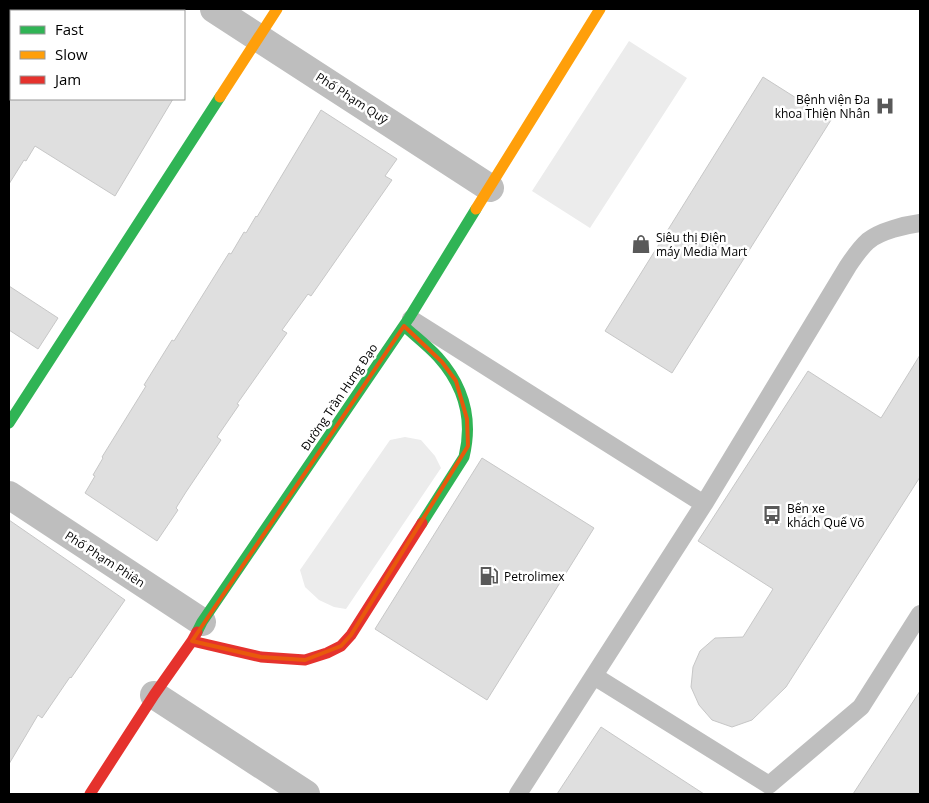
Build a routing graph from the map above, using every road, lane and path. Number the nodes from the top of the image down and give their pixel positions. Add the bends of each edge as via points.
1 (214, 9) edge
2 (277, 9) edge
3 (600, 9) edge
4 (258, 38) junction
5 (490, 188) junction
6 (920, 223) edge
7 (407, 322) junction
8 (9, 423) edge
9 (9, 495) edge
10 (704, 504) junction
11 (920, 614) edge
12 (197, 631) junction
13 (594, 676) junction
14 (154, 696) junction
15 (776, 790) edge
16 (90, 794) edge
17 (306, 794) edge
18 (518, 794) edge

1 - 4 street, Phố Phạm Quỹ
2 - 4 main road
3 - 5 main road, Đường Trần Hưng Đạo
4 - 5 street, Phố Phạm Quỹ
4 - 8 main road
5 - 7 main road, Đường Trần Hưng Đạo
6 - 10 lane via 896,228 870,240 854,258
7 - 10 lane
7 - 12 main road, Đường Trần Hưng Đạo
7 - 12 main road via 456,381 464,401 468,446 351,635 340,646 305,660 261,657
9 - 12 street, Phố Phạm Phiên
10 - 13 lane
11 - 15 lane via 862,707
12 - 14 main road, Đường Trần Hưng Đạo
13 - 15 lane
13 - 18 lane
14 - 16 main road, Đường Trần Hưng Đạo
14 - 17 street

